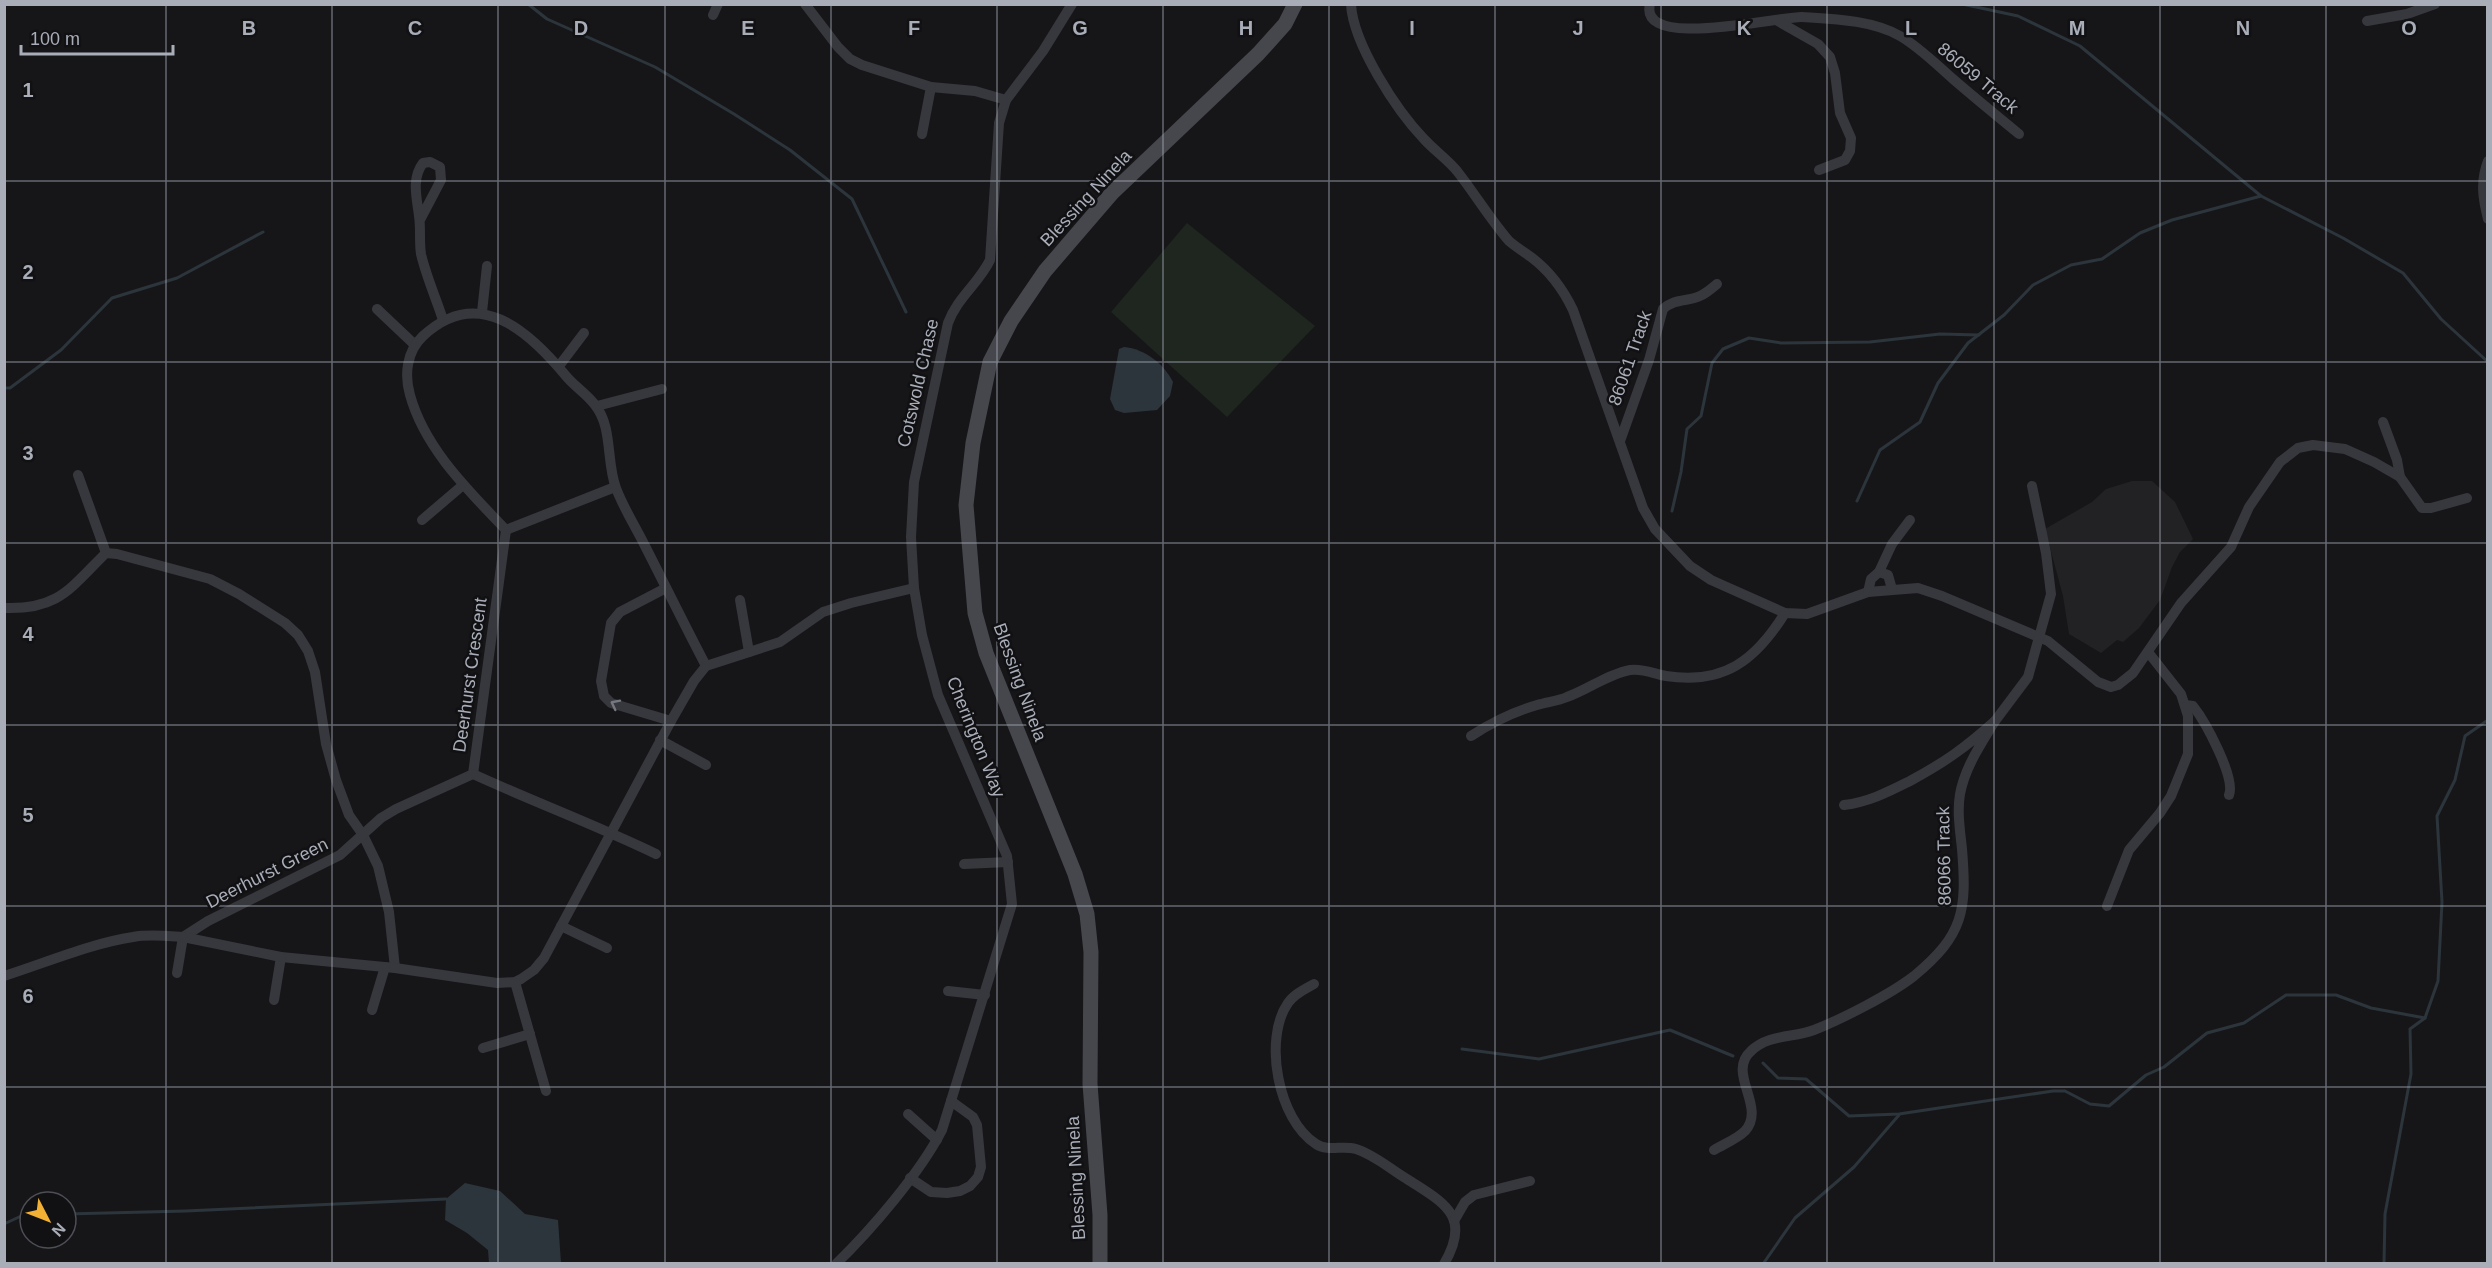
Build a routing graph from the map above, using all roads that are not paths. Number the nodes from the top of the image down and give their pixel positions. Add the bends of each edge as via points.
1 (718, 4) edge
2 (805, 4) edge
3 (1072, 4) edge
4 (1295, 4) edge
5 (1351, 4) edge
6 (1650, 4) edge
7 (2435, 4) edge
8 (713, 15) dead end
9 (1776, 20) junction
10 (2367, 21) dead end
11 (931, 87) junction
12 (1006, 100) junction
13 (922, 134) dead end
14 (2019, 134) dead end
15 (2487, 161) edge
16 (1819, 170) dead end
17 (2487, 219) edge
18 (420, 220) junction
19 (487, 266) dead end
20 (1717, 284) dead end
21 (376, 309) dead end
22 (482, 312) junction
23 (443, 320) junction
24 (584, 333) dead end
25 (415, 345) junction
26 (559, 366) junction
27 (662, 389) dead end
28 (597, 406) junction
29 (2383, 422) dead end
30 (1620, 441) junction
31 (78, 475) dead end
32 (2400, 477) junction
33 (463, 485) junction
34 (2032, 486) dead end
35 (615, 487) junction
36 (2467, 498) dead end
37 (422, 520) dead end
38 (1910, 520) dead end
39 (506, 530) junction
40 (106, 553) junction
41 (1880, 572) junction
42 (666, 588) junction
43 (914, 588) junction
44 (1892, 588) junction
45 (1868, 592) junction
46 (740, 600) dead end
47 (4, 608) edge
48 (1785, 613) junction
49 (2039, 636) junction
50 (749, 652) junction
51 (2148, 652) junction
52 (706, 666) junction
53 (2185, 705) junction
54 (671, 721) junction
55 (1995, 721) junction
56 (1471, 736) dead end
57 (660, 741) junction
58 (706, 765) dead end
59 (473, 774) junction
60 (2229, 795) dead end
61 (1844, 805) dead end
62 (610, 832) junction
63 (363, 835) junction
64 (656, 854) dead end
65 (1008, 862) junction
66 (964, 864) dead end
67 (2107, 906) dead end
68 (561, 926) junction
69 (183, 937) junction
70 (607, 948) dead end
71 (281, 957) junction
72 (390, 967) junction
73 (177, 973) dead end
74 (4, 976) edge
75 (515, 982) junction
76 (1314, 984) dead end
77 (948, 991) dead end
78 (984, 994) junction
79 (274, 1000) dead end
80 (372, 1010) dead end
81 (530, 1034) junction
82 (483, 1048) dead end
83 (546, 1091) dead end
84 (951, 1101) junction
85 (908, 1114) dead end
86 (937, 1140) junction
87 (1714, 1150) dead end
88 (910, 1178) junction
89 (1530, 1181) dead end
90 (1454, 1221) junction
91 (836, 1263) edge
92 (1100, 1263) edge
93 (1444, 1263) edge

1 - 8 street
2 - 11 street via 850,59
3 - 12 street, Cotswold Chase
4 - 92 street, Blessing Ninela via 1285,24 1265,46 1112,193 1045,271 1011,321 990,362 973,443 966,505 975,613 990,663 1075,874 1087,914 1091,952 1090,1084
5 - 30 street via 1356,33 1366,54 1404,114 1458,173 1512,243 1553,276 1564,291
6 - 9 street, 86059 Track via 1652,20 1680,28
7 - 10 street
9 - 14 street, 86059 Track via 1798,17 1845,22 1881,28 1900,36
9 - 16 street via 1824,49 1835,73 1838,105 1851,138 1850,151 1845,160
11 - 12 street via 975,91
11 - 13 street
12 - 43 street, Cotswold Chase via 999,123 990,260 954,307 948,322 916,471 911,537
15 - 17 street via 2482,190
18 - 18 street via 417,171 423,163 430,162 440,167 441,180
18 - 23 street via 422,256
19 - 22 street
20 - 30 street, 86061 Track via 1699,297 1677,300 1663,309
21 - 25 street
22 - 23 street
22 - 26 street via 524,334
23 - 25 street
24 - 26 street
25 - 33 street via 406,370 410,394 429,438
26 - 28 street
27 - 28 street
28 - 35 street via 605,427
29 - 32 street
30 - 48 street via 1643,508 1672,549 1711,580
31 - 40 street
32 - 36 street via 2422,508
32 - 51 street via 2345,449 2313,445 2289,454 2249,507 2231,547 2181,603
33 - 37 street
33 - 39 street
34 - 49 street, 86066 Track via 2051,594
35 - 39 street
35 - 42 street
38 - 41 street via 1892,544
39 - 59 street, Deerhurst Crescent
40 - 47 street via 48,604 27,609
40 - 63 street via 210,579 285,623 298,635 315,672 336,780 349,815
41 - 44 street via 1888,575
41 - 45 street via 1871,579
42 - 52 street
54 -> 42 street via 611,703 604,696 601,681 615,616
43 - 50 street via 823,612 780,642
43 - 65 street, Cherington Way via 938,695
44 - 45 street
44 - 49 street via 1918,588
45 - 48 street via 1807,614
46 - 50 street
48 - 56 street via 1765,643 1727,672 1703,678 1632,670 1616,674 1566,697 1506,716
49 - 51 street via 2062,650 2098,682 2111,687 2127,680
49 - 55 street, 86066 Track via 2028,677
50 - 52 street
51 - 53 street via 2181,694
52 - 54 street
53 - 60 street via 2193,706 2207,727 2231,783
53 - 67 street via 2188,754 2182,774 2160,813 2129,850
54 - 57 street
55 - 61 street, 86066 Track via 1928,772 1878,798
55 - 87 street, 86066 Track via 1965,775 1960,796 1964,908 1946,946 1913,976 1882,996 1801,1034 1762,1043 1745,1056 1742,1072 1751,1109 1750,1123 1737,1137
57 - 58 street
57 - 62 street
59 - 62 street, Deerhurst Crescent
59 - 63 street, Deerhurst Green via 396,809
62 - 64 street, Deerhurst Crescent
62 - 68 street
63 - 69 street, Deerhurst Green via 340,855
63 - 72 street via 378,866 389,912
65 - 66 street
65 - 78 street, Cherington Way via 1012,904
68 - 70 street
68 - 75 street via 534,970
69 - 71 street
69 - 73 street
69 - 74 street via 134,937
71 - 72 street
71 - 79 street
72 - 75 street via 496,983
72 - 80 street
75 - 81 street
76 - 90 street via 1288,1003 1277,1038 1276,1064 1283,1097 1294,1120 1317,1145 1366,1153 1435,1195
77 - 78 street
78 - 84 street, Cherington Way
81 - 82 street
81 - 83 street
84 - 86 street, Cherington Way
84 - 88 street via 973,1117 977,1125 981,1167 978,1177 970,1186 947,1193 931,1192
85 - 86 street
86 - 88 street, Cherington Way
88 - 91 street, Cherington Way
89 - 90 street via 1474,1195
90 - 93 street via 1455,1233

